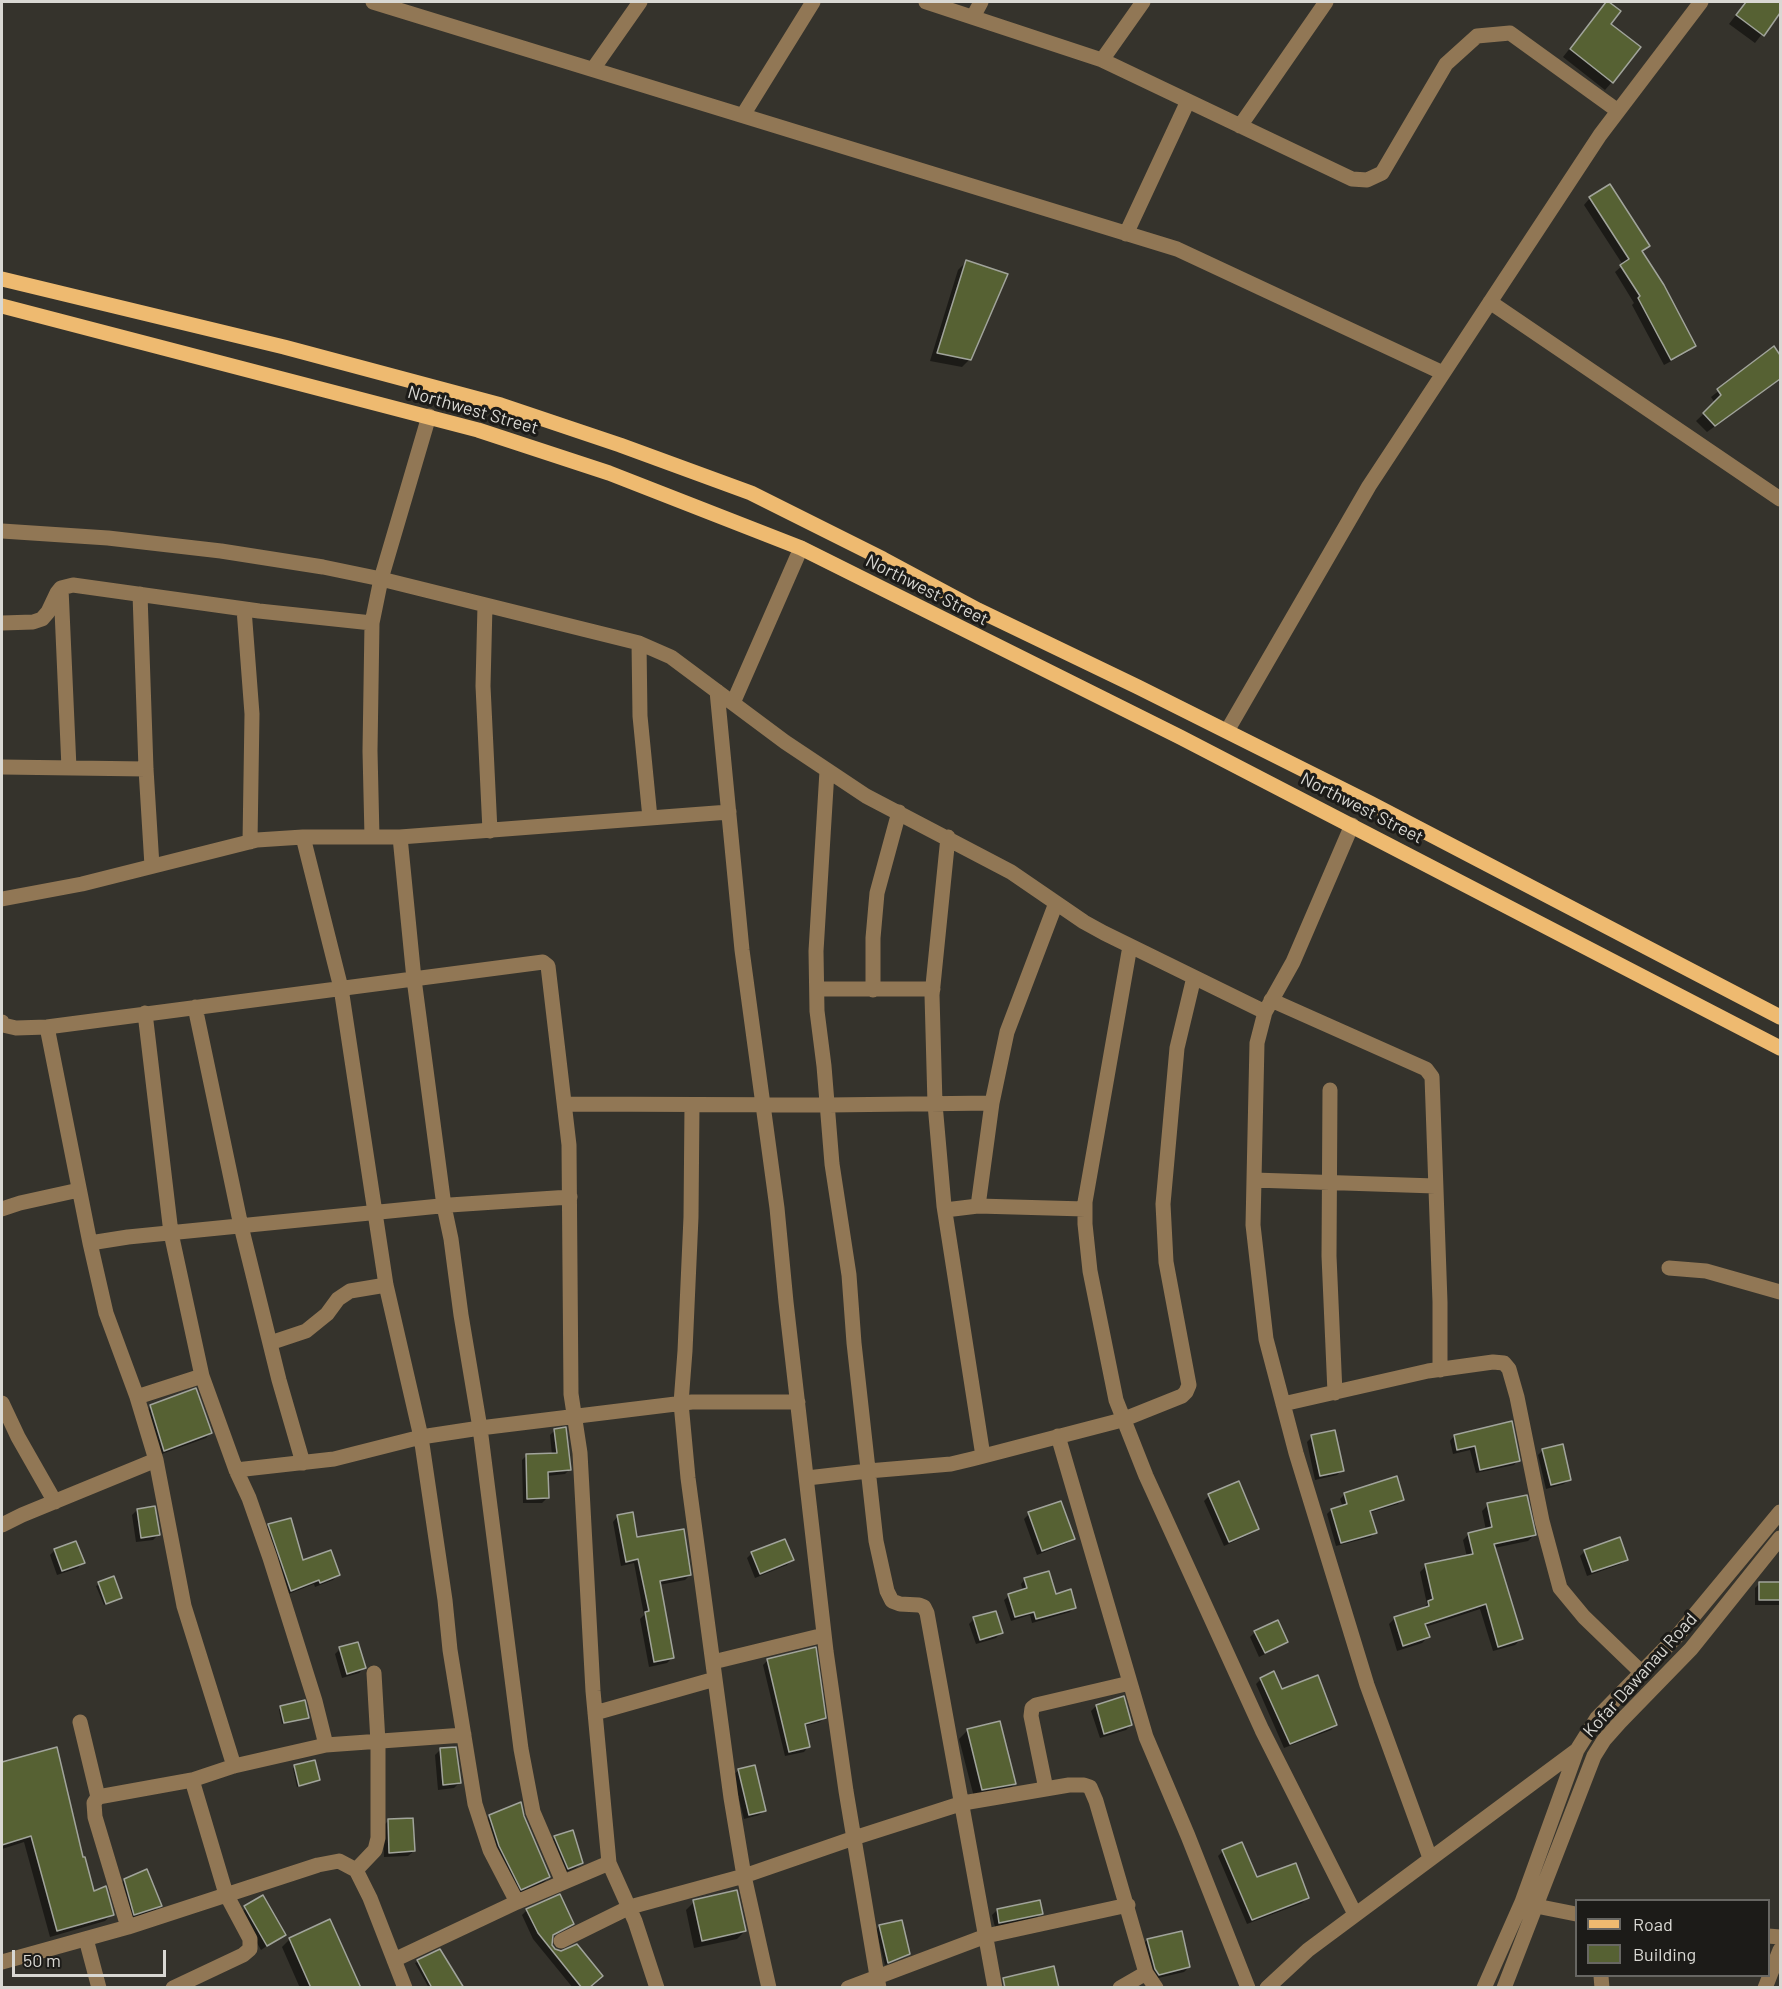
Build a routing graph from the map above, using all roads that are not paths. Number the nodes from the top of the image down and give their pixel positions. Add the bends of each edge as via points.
1 (373, 2) edge
2 (640, 2) edge
3 (813, 2) edge
4 (926, 2) edge
5 (981, 2) edge
6 (1143, 2) edge
7 (1326, 2) edge
8 (1701, 2) edge
9 (973, 17) junction
10 (1102, 60) junction
11 (593, 69) junction
12 (1188, 101) junction
13 (1618, 111) junction
14 (743, 115) junction
15 (1240, 126) junction
16 (1126, 234) junction
17 (2, 279) edge
18 (1490, 302) junction
19 (2, 306) edge
20 (1443, 373) junction
21 (429, 416) junction
22 (1780, 499) edge
23 (2, 531) edge
24 (801, 548) junction
25 (381, 579) junction
26 (61, 588) junction
27 (140, 594) junction
28 (485, 604) junction
29 (244, 609) junction
30 (2, 623) edge
31 (372, 623) junction
32 (639, 643) junction
33 (717, 691) junction
34 (733, 703) junction
35 (1227, 731) junction
36 (2, 767) edge
37 (69, 768) junction
38 (146, 769) junction
39 (827, 771) junction
40 (729, 812) junction
41 (899, 812) junction
42 (650, 818) junction
43 (1352, 825) junction
44 (490, 831) junction
45 (303, 837) junction
46 (372, 837) junction
47 (400, 837) junction
48 (948, 837) junction
49 (249, 842) junction
50 (152, 866) junction
51 (2, 899) edge
52 (1056, 903) junction
53 (1130, 946) junction
54 (1194, 977) junction
55 (414, 979) junction
56 (341, 988) junction
57 (817, 989) junction
58 (933, 989) junction
59 (873, 990) junction
60 (1268, 1006) junction
61 (195, 1007) junction
62 (145, 1013) junction
63 (1780, 1017) edge
64 (2, 1022) edge
65 (47, 1027) junction
66 (1780, 1048) edge
67 (1330, 1090) dead end
68 (992, 1103) junction
69 (565, 1104) junction
70 (935, 1104) junction
71 (692, 1105) junction
72 (763, 1105) junction
73 (828, 1105) junction
74 (1254, 1180) junction
75 (1328, 1183) junction
76 (1435, 1186) junction
77 (80, 1190) junction
78 (570, 1197) junction
79 (444, 1206) junction
80 (978, 1206) junction
81 (2, 1209) edge
82 (1085, 1209) junction
83 (945, 1210) junction
84 (374, 1213) junction
85 (242, 1226) junction
86 (171, 1233) junction
87 (90, 1244) junction
88 (1669, 1268) dead end
89 (386, 1285) junction
90 (1780, 1292) edge
91 (270, 1343) junction
92 (1440, 1370) junction
93 (202, 1376) junction
94 (1335, 1393) junction
95 (137, 1397) junction
96 (798, 1402) junction
97 (2, 1403) edge
98 (681, 1403) junction
99 (1283, 1404) junction
100 (575, 1416) junction
101 (1122, 1420) junction
102 (480, 1428) junction
103 (1058, 1436) junction
104 (421, 1437) junction
105 (983, 1456) junction
106 (156, 1460) junction
107 (303, 1463) junction
108 (236, 1470) junction
109 (868, 1471) junction
110 (807, 1478) junction
111 (55, 1502) junction
112 (1780, 1512) edge
113 (2, 1525) edge
114 (1780, 1538) edge
115 (824, 1635) junction
116 (1677, 1636) junction
117 (1691, 1649) junction
118 (713, 1662) junction
119 (1641, 1672) junction
120 (374, 1673) dead end
121 (715, 1679) junction
122 (1130, 1683) junction
123 (595, 1713) junction
124 (80, 1722) dead end
125 (464, 1736) junction
126 (378, 1742) junction
127 (326, 1745) junction
128 (1577, 1749) junction
129 (234, 1766) junction
130 (192, 1780) junction
131 (1047, 1789) junction
132 (98, 1797) junction
133 (963, 1803) junction
134 (854, 1838) junction
135 (1430, 1858) junction
136 (609, 1863) junction
137 (356, 1870) junction
138 (744, 1876) junction
139 (563, 1882) junction
140 (226, 1894) junction
141 (517, 1902) junction
142 (1128, 1905) junction
143 (1536, 1906) junction
144 (630, 1907) junction
145 (1355, 1914) junction
146 (1575, 1914) edge
147 (128, 1927) junction
148 (986, 1936) junction
149 (86, 1939) junction
150 (561, 1941) dead end
151 (1780, 1950) edge
152 (394, 1960) junction
153 (2, 1962) edge
154 (1146, 1973) junction
155 (1770, 1975) edge
156 (878, 1982) edge
157 (399, 1985) edge
158 (99, 1988) edge
159 (173, 1988) edge
160 (657, 1988) edge
161 (769, 1988) edge
162 (848, 1988) edge
163 (995, 1988) edge
164 (1120, 1988) edge
165 (1156, 1988) edge
166 (1248, 1988) edge
167 (1267, 1988) edge
168 (1484, 1988) edge
169 (1504, 1988) edge

1 - 11 street
2 - 11 street
3 - 14 street
4 - 9 street
5 - 9 street
6 - 10 street
7 - 15 street
8 - 13 street
9 - 10 street
10 - 12 street
11 - 14 street
12 - 15 street
12 - 16 street
13 - 15 street via 1510,33 1478,36 1446,64 1382,173 1367,180 1352,179
13 - 18 street
14 - 16 street
16 - 20 street via 1177,249
17 - 35 main road, Northwest Street via 452,391 666,461 761,498 978,610
18 - 20 street
18 - 22 street
19 - 21 main road, Northwest Street
20 - 35 street via 1368,486
21 - 24 main road, Northwest Street via 609,473
21 - 25 street
23 - 25 street via 221,551
24 - 34 street
24 - 43 main road, Northwest Street
25 - 28 street
25 - 31 street
26 - 27 street via 73,585
26 - 30 street via 42,619
26 - 37 street
27 - 29 street
27 - 38 street
28 - 32 street
28 - 44 street via 483,686
29 - 31 street
29 - 49 street via 252,714
31 - 46 street
32 - 33 street via 671,657
32 - 42 street via 640,725
33 - 34 street
33 - 40 street
34 - 39 street
35 - 63 main road, Northwest Street
36 - 37 street
37 - 38 street
38 - 50 street
39 - 41 street
39 - 57 street
40 - 42 street
40 - 72 street
41 - 48 street
41 - 59 street via 878,893
42 - 44 street
43 - 60 street via 1293,962
43 - 66 main road, Northwest Street
44 - 47 street
45 - 46 street
45 - 49 street
45 - 56 street
46 - 47 street
47 - 55 street
48 - 52 street
48 - 58 street
49 - 50 street
50 - 51 street
52 - 53 street
52 - 68 street via 1007,1032
53 - 54 street
53 - 82 street
54 - 60 street
54 - 101 street via 1177,1048 1163,1204 1166,1262 1189,1385 1182,1396
55 - 56 street
55 - 69 street via 543,962 548,966
55 - 79 street
56 - 61 street
56 - 84 street
57 - 59 street
57 - 73 street
58 - 59 street
58 - 70 street
60 - 74 street via 1256,1053
60 - 76 street via 1426,1069 1432,1077 1433,1089
61 - 62 street
61 - 85 street
62 - 65 street
62 - 86 street
64 - 65 street via 16,1028
65 - 77 street
67 - 75 street
68 - 70 street
68 - 80 street
69 - 71 street
69 - 78 street
70 - 73 street
70 - 83 street
71 - 72 street
71 - 98 street via 691,1217
72 - 73 street
72 - 96 street
73 - 109 street
74 - 75 street
74 - 99 street via 1253,1225 1260,1305
75 - 76 street
75 - 94 street
76 - 92 street
77 - 81 street
77 - 87 street
78 - 79 street
78 - 100 street via 570,1364
79 - 84 street
79 - 102 street
80 - 82 street
80 - 83 street
82 - 101 street via 1090,1271
83 - 105 street
84 - 85 street
84 - 89 street
85 - 86 street
85 - 91 street
86 - 87 street
86 - 93 street
87 - 95 street via 106,1313
88 - 90 street via 1706,1271
89 - 91 street via 350,1291 306,1331
89 - 104 street
91 - 107 street
92 - 94 street
92 - 119 street via 1493,1362 1504,1363 1509,1369 1560,1588
93 - 95 street
93 - 108 street
94 - 99 street
95 - 106 street
96 - 98 street
96 - 110 street
97 - 111 street
98 - 100 street
98 - 118 street
99 - 135 street via 1367,1685
100 - 102 street
100 - 123 street
101 - 103 street
101 - 145 street via 1262,1730
102 - 104 street
102 - 139 street via 529,1797
103 - 105 street
103 - 122 street
104 - 107 street
104 - 125 street
105 - 109 street via 951,1464
106 - 111 street
106 - 129 street via 184,1606
107 - 108 street
108 - 127 street via 270,1558
109 - 110 street
109 - 133 street via 876,1541 887,1591 892,1601 919,1605 927,1613
110 - 115 street
111 - 113 street
112 - 116 street
114 - 117 street, Kofar Dawanau Road
115 - 118 street
115 - 134 street
116 - 117 street
116 - 119 street
117 - 143 street, Kofar Dawanau Road via 1620,1722 1594,1756
118 - 121 street
119 - 128 street via 1597,1718
120 - 126 street
121 - 123 street
121 - 138 street
122 - 131 street via 1032,1708
122 - 166 street via 1146,1737
123 - 136 street
124 - 132 street
125 - 126 street
125 - 141 street via 474,1804 490,1850
126 - 127 street
126 - 137 street via 378,1838 375,1850
127 - 129 street
128 - 135 street
128 - 168 street, Kofar Dawanau Road via 1522,1902
129 - 130 street
130 - 132 street
130 - 140 street
131 - 133 street
131 - 142 street via 1090,1787
132 - 147 street via 94,1803 95,1817
133 - 134 street
133 - 148 street
134 - 138 street
134 - 156 street
135 - 145 street
136 - 139 street
136 - 144 street
137 - 140 street via 339,1861
137 - 152 street
138 - 144 street
138 - 161 street
139 - 141 street
140 - 147 street
140 - 159 street via 250,1939 250,1948
141 - 152 street
142 - 148 street
142 - 154 street
143 - 146 street
143 - 169 street, Kofar Dawanau Road
144 - 150 street
144 - 160 street
145 - 167 street
147 - 149 street
148 - 156 street
148 - 163 street
149 - 153 street
149 - 158 street
151 - 155 street
152 - 157 street
154 - 164 street
154 - 165 street
156 - 162 street

